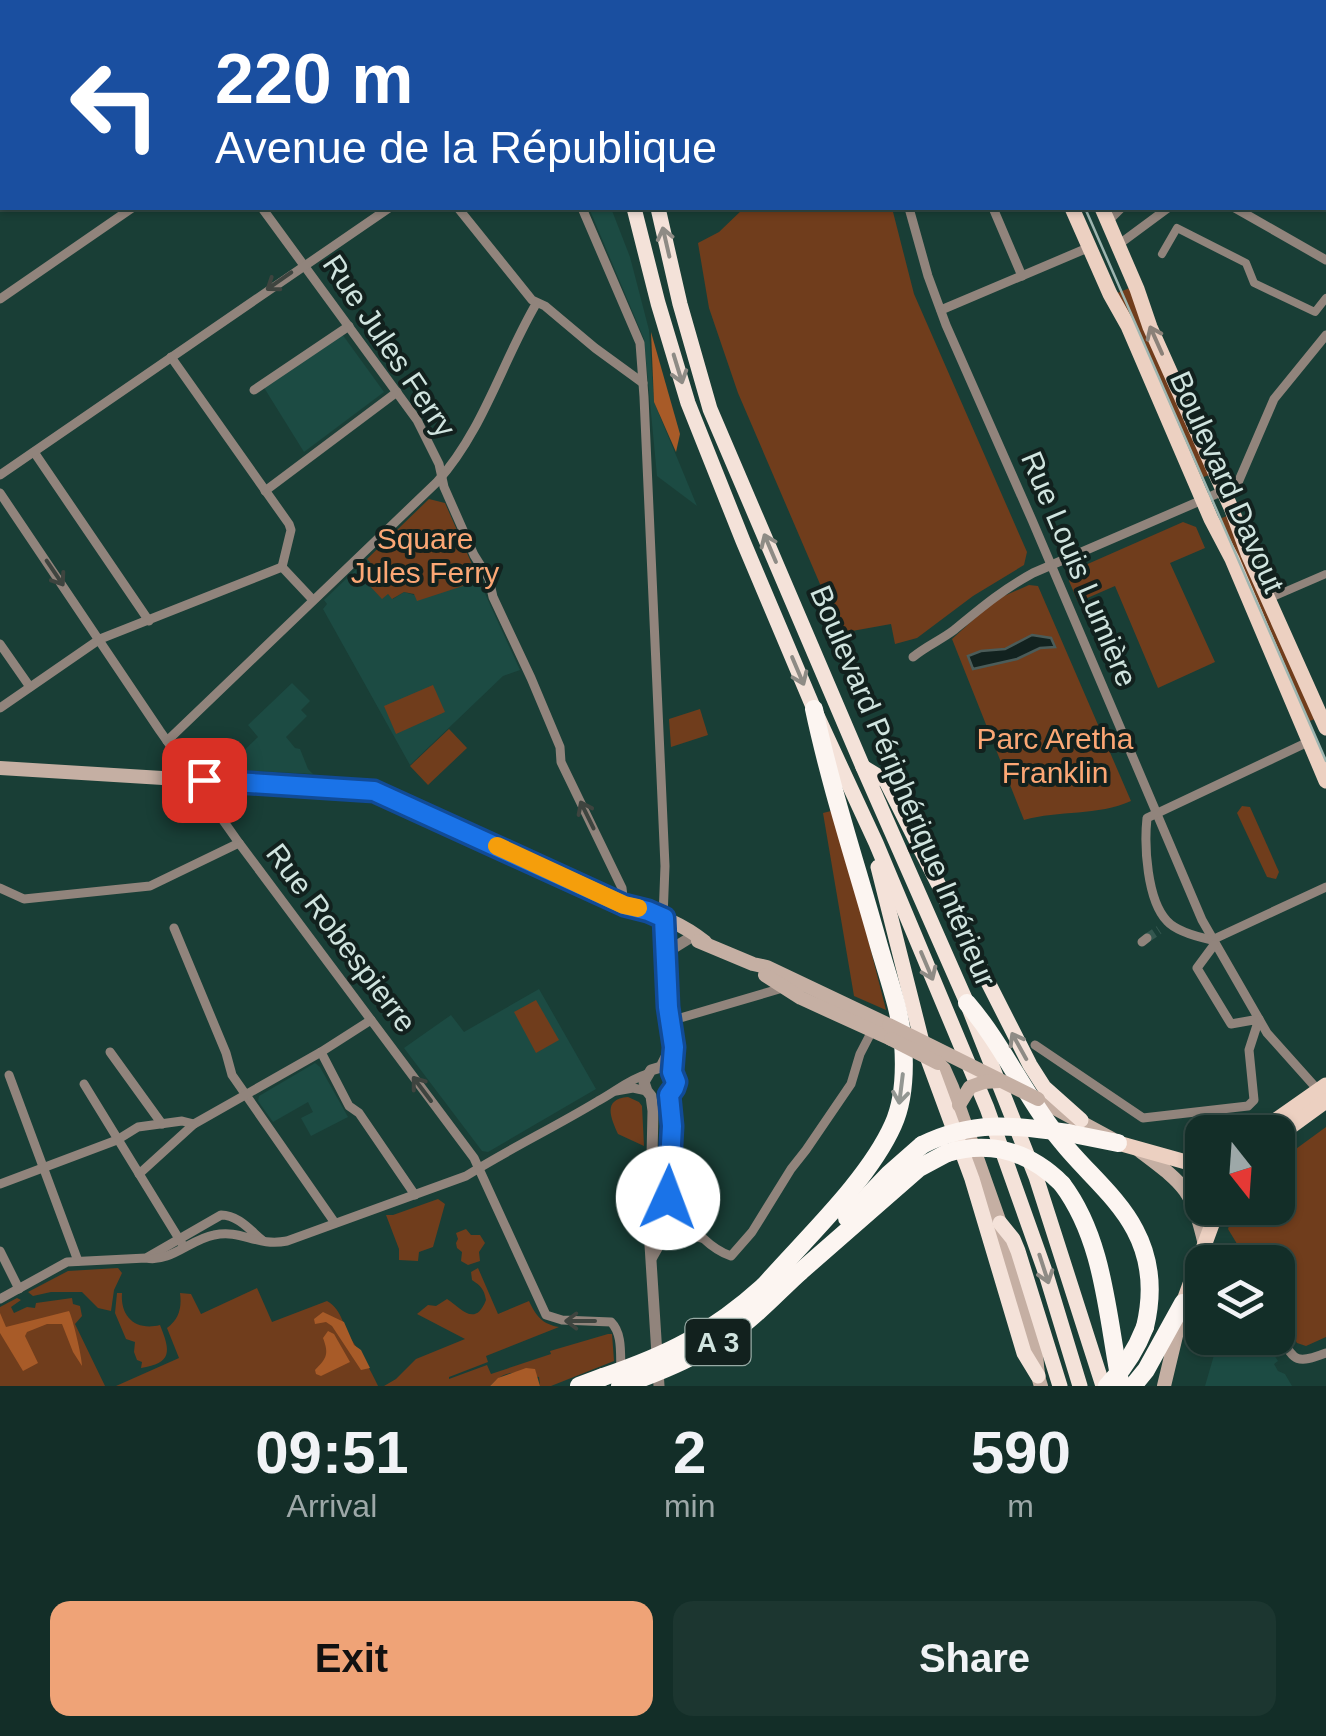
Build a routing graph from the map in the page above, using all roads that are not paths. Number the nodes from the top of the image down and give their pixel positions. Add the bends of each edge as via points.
1 (129, 210) edge
2 (263, 210) edge
3 (386, 210) edge
4 (460, 210) edge
5 (583, 210) edge
6 (635, 210) edge
7 (658, 210) edge
8 (911, 210) edge
9 (994, 210) edge
10 (1073, 210) edge
11 (1165, 210) edge
12 (1238, 210) edge
13 (1105, 215) edge
14 (1118, 245) junction
15 (1090, 247) junction
16 (1162, 254) dead end
17 (1326, 260) edge
18 (304, 265) junction
19 (1022, 276) junction
20 (0, 298) edge
21 (1326, 298) edge
22 (536, 304) junction
23 (941, 310) junction
24 (350, 326) junction
25 (1326, 334) edge
26 (172, 357) junction
27 (643, 383) junction
28 (254, 390) dead end
29 (397, 392) junction
30 (34, 452) junction
31 (0, 475) edge
32 (442, 476) junction
33 (266, 491) junction
34 (0, 493) edge
35 (1224, 493) junction
36 (1203, 501) junction
37 (1050, 566) junction
38 (282, 568) junction
39 (1326, 574) edge
40 (312, 600) junction
41 (1268, 600) junction
42 (149, 621) junction
43 (100, 639) junction
44 (0, 644) edge
45 (913, 657) dead end
46 (30, 686) junction
47 (0, 708) edge
48 (814, 709) junction
49 (1326, 728) edge
50 (167, 741) junction
51 (1308, 742) junction
52 (863, 767) junction
53 (0, 768) edge
54 (194, 780) junction
55 (1326, 781) edge
56 (1155, 814) junction
57 (240, 843) junction
58 (876, 844) junction
59 (1326, 887) edge
60 (0, 888) edge
61 (624, 905) junction
62 (664, 923) junction
63 (174, 928) dead end
64 (688, 939) junction
65 (705, 942) junction
66 (1213, 942) junction
67 (666, 952) junction
68 (753, 964) junction
69 (808, 987) junction
70 (784, 988) junction
71 (968, 1003) junction
72 (1258, 1019) junction
73 (371, 1020) junction
74 (671, 1027) junction
75 (883, 1029) junction
76 (1036, 1045) dead end
77 (110, 1052) dead end
78 (321, 1052) junction
79 (666, 1069) junction
80 (646, 1074) junction
81 (8, 1075) dead end
82 (1004, 1081) junction
83 (84, 1084) dead end
84 (614, 1092) junction
85 (1324, 1092) edge
86 (244, 1094) junction
87 (649, 1094) junction
88 (669, 1095) junction
89 (959, 1105) junction
90 (1287, 1115) edge
91 (1295, 1117) edge
92 (162, 1124) junction
93 (194, 1124) junction
94 (1074, 1127) junction
95 (117, 1140) junction
96 (1118, 1143) joint
97 (1138, 1149) junction
98 (1185, 1162) edge
99 (479, 1168) junction
100 (44, 1169) junction
101 (139, 1174) junction
102 (0, 1184) edge
103 (415, 1194) junction
104 (668, 1198) junction
105 (1000, 1222) junction
106 (335, 1223) junction
107 (1212, 1225) edge
108 (665, 1234) junction
109 (705, 1240) junction
110 (182, 1243) junction
111 (266, 1243) junction
112 (1205, 1245) joint
113 (0, 1251) edge
114 (652, 1257) junction
115 (78, 1261) junction
116 (800, 1272) junction
117 (19, 1289) junction
118 (0, 1299) edge
119 (1184, 1303) joint
120 (1326, 1353) edge
121 (1292, 1355) edge
122 (1039, 1381) edge
123 (579, 1386) edge
124 (621, 1386) edge
125 (659, 1386) edge
126 (1060, 1386) edge
127 (1080, 1386) edge
128 (1105, 1386) edge
129 (1121, 1386) edge
130 (1133, 1386) edge
131 (1164, 1386) edge

1 - 20 street
2 - 18 street, Rue Jules Ferry
3 - 18 street
4 - 22 street
5 - 27 street via 640,343
6 -> 48 highway via 688,403
52 -> 7 highway, Boulevard Périphérique Intérieur via 710,409
8 - 23 street, Rue Louis Lumière
9 - 19 street
10 - 15 main road, Boulevard Davout
11 - 14 street
12 - 17 street
13 - 14 main road, Boulevard Davout
35 -> 14 main road, Boulevard Davout
15 - 19 street
15 - 36 main road, Boulevard Davout
16 - 21 street via 1176,228 1246,263 1254,283 1315,312
18 - 24 street, Rue Jules Ferry
18 -> 26 street
19 - 23 street
22 - 27 street
22 - 32 street via 471,435
23 - 37 street, Rue Louis Lumière
24 - 28 street
24 - 29 street, Rue Jules Ferry
25 - 35 street via 1274,399 1238,485
26 - 30 street
26 - 33 street
27 - 62 street
29 - 32 street, Rue Jules Ferry
29 - 33 street
30 - 31 street
30 - 42 street
32 - 40 street
61 -> 32 street, Rue Jules Ferry
33 - 38 street via 291,530
34 -> 43 street, Rue Robespierre
35 - 36 street
35 - 41 main road, Boulevard Davout
36 - 37 street
36 - 51 main road, Boulevard Davout
37 - 45 street via 1006,588
37 - 56 street, Rue Louis Lumière
38 - 40 street
38 - 42 street
39 - 41 street
40 - 50 street
41 - 49 main road, Boulevard Davout
42 - 43 street
43 - 46 street
43 - 50 street, Rue Robespierre
44 - 46 street
46 - 47 street
48 - 58 highway
48 -> 123 highway, bridge via 903,1039 894,1124 851,1189 764,1286 716,1326 649,1362
50 - 54 street, Rue Robespierre
51 - 55 main road, Boulevard Davout
51 - 56 street
52 - 71 highway, Boulevard Périphérique Intérieur
94 -> 52 highway via 1030,1065 886,781
53 - 54 main road
54 - 57 street, Rue Robespierre
54 - 61 main road via 374,791
56 - 66 street, Rue Louis Lumière
56 - 66 street via 1147,818 1145,840 1164,927
57 - 60 street via 150,886 24,900
57 - 73 street, Rue Robespierre
58 - 122 highway via 922,1046
58 -> 127 highway via 987,1108
59 - 66 street
61 - 62 main road
62 - 64 main road
62 - 65 main road
62 - 67 street
63 - 86 street
64 - 65 main road
64 - 67 street
65 - 68 main road
66 - 72 street, Rue Louis Lumière
66 - 72 street via 1197,968 1232,1024
67 - 74 street
68 - 69 main road
68 - 70 main road
69 - 70 street
69 - 75 main road
70 - 74 street
70 - 75 main road
71 - 128 highway, Boulevard Périphérique Intérieur via 1036,1178
71 - 128 highway, bridge via 1142,1247 1150,1280 1146,1327 1128,1362
72 - 76 street via 1250,1050 1254,1100 1248,1106 1143,1118
72 - 85 street, Rue Louis Lumière
73 - 78 street
99 -> 73 street, Rue Robespierre
74 - 79 street via 674,1047
75 - 82 main road, bridge
75 - 89 main road, bridge via 938,1063
75 - 109 street via 860,1054 851,1084 752,1232 731,1256
77 - 92 street
78 - 86 street
78 - 103 street via 349,1106
79 - 80 street
79 - 88 street via 676,1085
80 - 84 street
80 - 87 street
81 - 100 street
82 - 89 main road, bridge via 970,1087
82 - 94 main road, bridge
83 - 95 street
84 - 87 street via 633,1088
84 - 99 street
85 - 90 main road
85 - 91 main road
86 - 93 street
86 - 106 street
87 - 88 street
87 - 114 street
88 - 104 street
89 - 105 main road
92 - 93 street
92 - 95 street via 138,1127
93 - 101 street
94 - 96 highway, A 3
94 - 116 highway, A 3, bridge via 982,1126 922,1145
95 - 100 street
95 - 101 street
96 - 97 main road
97 - 98 main road
97 - 112 main road via 1190,1195
99 - 103 street
124 -> 99 street, Rue Robespierre via 617,1328 546,1315
100 - 102 street
100 - 115 street
101 - 110 street
103 - 106 street
104 - 108 street
104 - 109 street
105 - 122 main road via 1035,1343
105 - 126 highway via 1024,1267
106 - 111 street
107 - 112 main road
108 - 109 street
108 - 114 street
110 - 111 street via 224,1233
110 - 111 street via 229,1215
110 - 115 street via 146,1258
113 - 117 street
114 - 125 street
115 - 117 street
116 - 124 highway, A 3, bridge via 715,1344
116 - 129 highway, bridge via 919,1168 979,1147 1008,1150 1048,1170 1074,1200 1106,1295
117 - 118 street
119 - 130 highway
119 - 131 main road
120 - 121 street via 1302,1361

